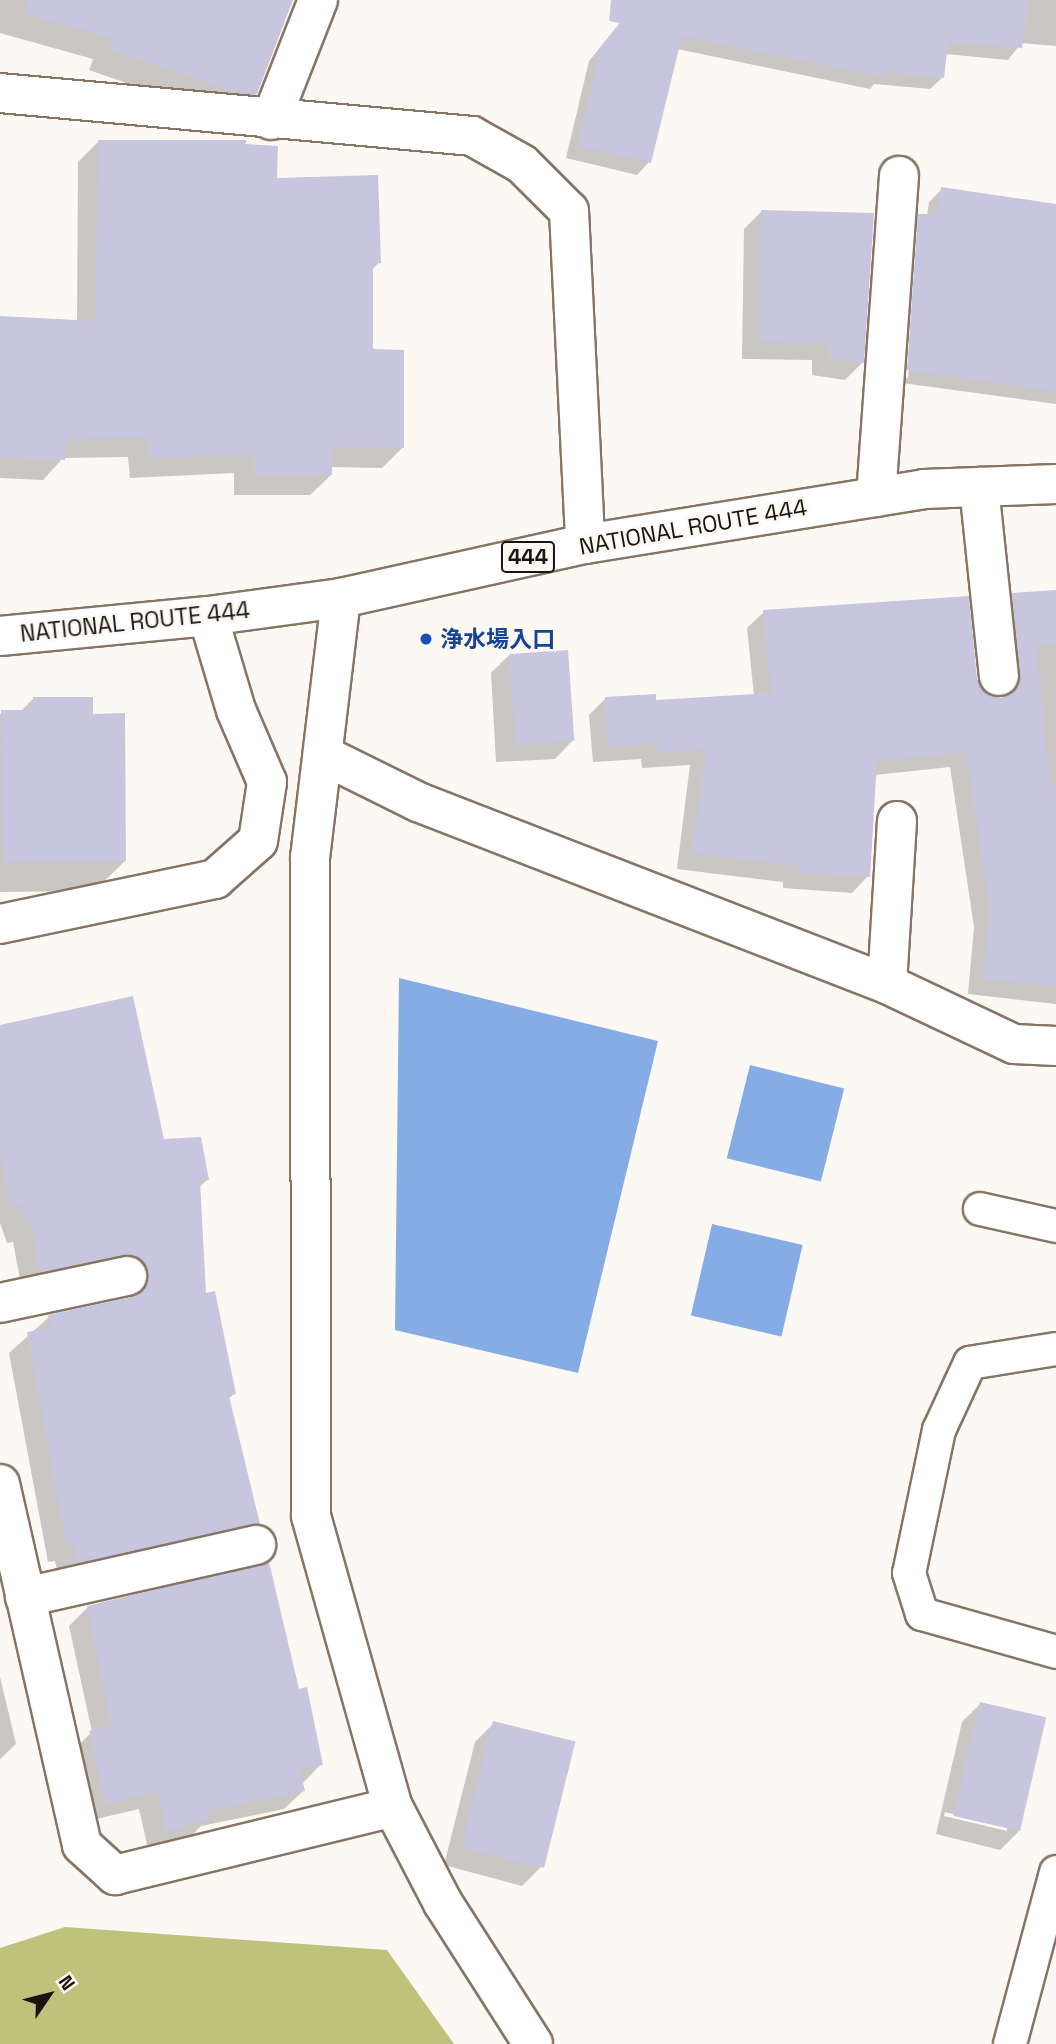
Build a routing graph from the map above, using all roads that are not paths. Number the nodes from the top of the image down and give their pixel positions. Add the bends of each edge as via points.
1 (318, 0) edge
2 (0, 93) edge
3 (271, 120) junction
4 (899, 176) dead end
5 (1056, 484) edge
6 (979, 487) junction
7 (876, 497) junction
8 (585, 544) junction
9 (341, 598) junction
10 (208, 616) junction
11 (0, 636) edge
12 (999, 676) dead end
13 (323, 755) junction
14 (897, 821) dead end
15 (0, 924) edge
16 (887, 984) junction
17 (1056, 1046) edge
18 (979, 1209) dead end
19 (1056, 1226) edge
20 (127, 1276) dead end
21 (0, 1303) edge
22 (1056, 1349) edge
23 (0, 1484) edge
24 (256, 1545) dead end
25 (25, 1597) junction
26 (1056, 1652) edge
27 (393, 1807) junction
28 (1056, 1872) edge
29 (533, 2044) edge
30 (1010, 2044) edge

1 - 3 main road
2 - 3 main road
3 - 8 main road via 472,136 522,164 569,211
4 - 7 main road
5 - 6 main road, NATIONAL ROUTE 444 / 444
6 - 7 main road, NATIONAL ROUTE 444 / 444
6 - 12 main road
7 - 8 main road, NATIONAL ROUTE 444 / 444
8 - 9 main road, NATIONAL ROUTE 444 / 444
9 - 10 main road, NATIONAL ROUTE 444 / 444
9 - 13 main road
10 - 11 main road, NATIONAL ROUTE 444 / 444
10 - 15 main road via 236,710 267,782 258,841 215,879
13 - 16 main road via 430,807
13 - 27 main road via 310,857 312,1516
14 - 16 main road
16 - 17 main road via 1014,1044
18 - 19 lane
20 - 21 main road
22 - 26 lane via 970,1363 939,1430 909,1573 922,1614 960,1629
23 - 25 main road
24 - 25 main road
25 - 27 main road via 82,1845 115,1875
27 - 29 main road via 443,1903
28 - 30 lane

